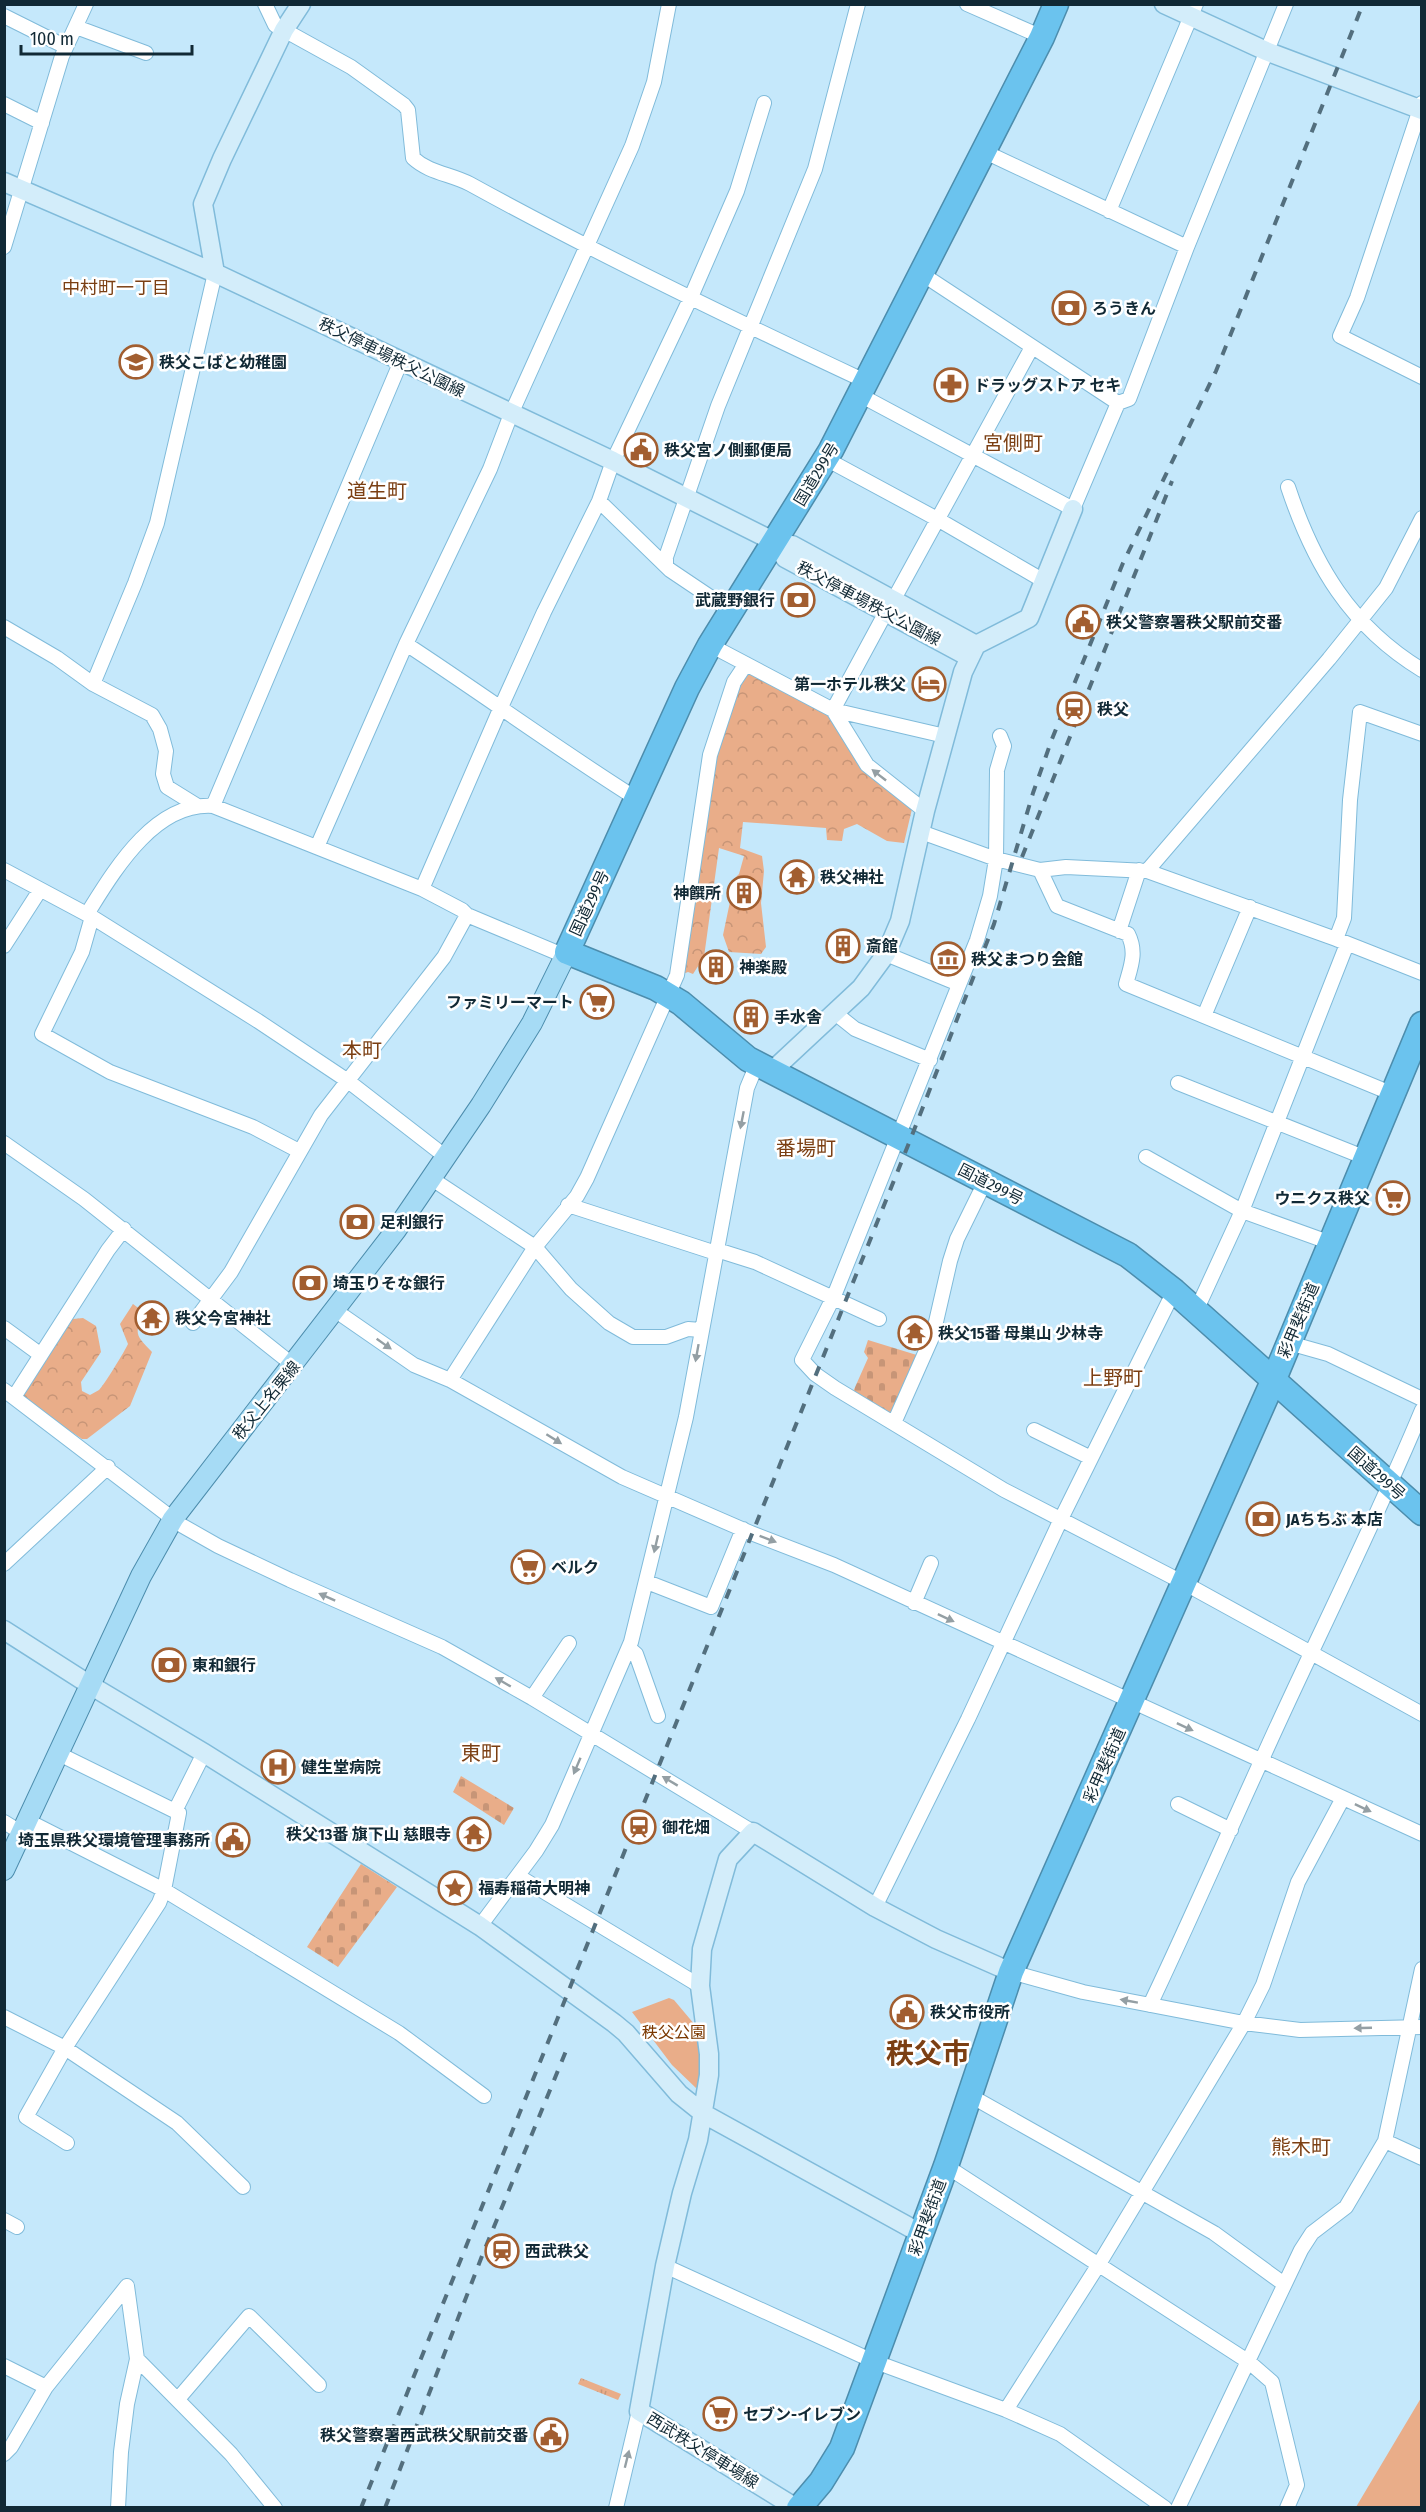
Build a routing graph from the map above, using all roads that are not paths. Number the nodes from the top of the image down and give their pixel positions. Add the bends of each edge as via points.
1 (86, 4) edge
2 (265, 4) edge
3 (301, 4) edge
4 (669, 4) edge
5 (858, 4) edge
6 (967, 4) edge
7 (1056, 4) edge
8 (1164, 4) edge
9 (1286, 4) edge
10 (1193, 11) edge
11 (4, 16) edge
12 (76, 27) junction
13 (284, 30) junction
14 (1042, 37) junction
15 (66, 47) junction
16 (1266, 51) junction
17 (146, 53) dead end
18 (764, 103) dead end
19 (4, 104) edge
20 (1421, 107) edge
21 (42, 123) junction
22 (982, 151) junction
23 (13, 185) edge
24 (1109, 211) junction
25 (4, 247) edge
26 (585, 247) junction
27 (1187, 247) junction
28 (215, 273) junction
29 (922, 274) junction
30 (691, 297) junction
31 (751, 328) junction
32 (1032, 347) junction
33 (401, 362) junction
34 (1422, 377) edge
35 (861, 388) junction
36 (1118, 403) junction
37 (511, 414) junction
38 (972, 456) junction
39 (826, 459) junction
40 (613, 461) junction
41 (1288, 487) dead end
42 (687, 500) junction
43 (599, 501) junction
44 (1073, 509) junction
45 (939, 520) junction
46 (1420, 525) edge
47 (775, 542) junction
48 (666, 566) junction
49 (1044, 581) junction
50 (890, 606) junction
51 (731, 611) junction
52 (1359, 620) junction
53 (4, 627) edge
54 (406, 644) junction
55 (710, 645) junction
56 (973, 651) junction
57 (746, 664) junction
58 (1422, 670) edge
59 (93, 684) junction
60 (501, 707) junction
61 (833, 710) junction
62 (1422, 734) edge
63 (945, 736) junction
64 (1000, 736) dead end
65 (637, 799) junction
66 (196, 805) junction
67 (213, 806) junction
68 (925, 811) junction
69 (921, 832) junction
70 (317, 847) junction
71 (996, 859) junction
72 (4, 870) edge
73 (1040, 870) junction
74 (1143, 870) junction
75 (422, 889) junction
76 (40, 890) junction
77 (1250, 908) junction
78 (467, 915) junction
79 (89, 916) junction
80 (1119, 931) junction
81 (1342, 942) junction
82 (4, 946) edge
83 (566, 954) junction
84 (886, 954) junction
85 (1422, 973) edge
86 (959, 984) junction
87 (667, 994) junction
88 (834, 1013) junction
89 (1204, 1016) junction
90 (1422, 1024) edge
91 (1303, 1056) junction
92 (930, 1060) junction
93 (764, 1067) junction
94 (348, 1081) junction
95 (1178, 1083) dead end
96 (1393, 1094) junction
97 (1276, 1122) junction
98 (899, 1138) junction
99 (4, 1143) edge
100 (299, 1151) junction
101 (446, 1157) junction
102 (1146, 1157) dead end
103 (1366, 1158) junction
104 (432, 1179) junction
105 (986, 1180) junction
106 (568, 1206) junction
107 (1242, 1211) junction
108 (124, 1229) junction
109 (1330, 1243) junction
110 (535, 1247) junction
111 (716, 1251) junction
112 (1174, 1291) junction
113 (834, 1296) junction
114 (212, 1299) junction
115 (336, 1311) junction
116 (1196, 1311) junction
117 (879, 1319) dead end
118 (193, 1323) dead end
119 (4, 1328) edge
120 (701, 1330) junction
121 (1289, 1342) junction
122 (41, 1355) junction
123 (293, 1365) junction
124 (1274, 1379) junction
125 (450, 1380) junction
126 (9, 1393) edge
127 (1422, 1400) edge
128 (1422, 1410) edge
129 (894, 1423) junction
130 (1034, 1430) dead end
131 (1091, 1458) junction
132 (108, 1467) junction
133 (1391, 1485) junction
134 (667, 1497) junction
135 (1422, 1513) edge
136 (172, 1519) junction
137 (1061, 1519) junction
138 (742, 1529) junction
139 (931, 1563) dead end
140 (4, 1564) edge
141 (647, 1582) junction
142 (1184, 1583) junction
143 (914, 1603) junction
144 (4, 1630) edge
145 (1003, 1643) junction
146 (569, 1644) dead end
147 (629, 1648) junction
148 (1311, 1653) junction
149 (90, 1685) junction
150 (532, 1698) junction
151 (1132, 1702) junction
152 (1422, 1714) edge
153 (658, 1716) dead end
154 (591, 1734) junction
155 (57, 1753) junction
156 (204, 1753) junction
157 (1261, 1761) junction
158 (1343, 1798) junction
159 (1178, 1804) dead end
160 (175, 1811) junction
161 (4, 1822) edge
162 (25, 1827) junction
163 (1231, 1830) junction
164 (753, 1832) junction
165 (1422, 1834) edge
166 (4, 1870) edge
167 (518, 1876) junction
168 (164, 1890) junction
169 (874, 1907) junction
170 (480, 1926) junction
171 (1422, 1969) edge
172 (1011, 1972) junction
173 (700, 1986) junction
174 (1150, 2005) junction
175 (4, 2017) edge
176 (1244, 2023) junction
177 (1416, 2027) edge
178 (65, 2048) junction
179 (969, 2095) junction
180 (484, 2096) dead end
181 (704, 2114) junction
182 (1384, 2141) junction
183 (67, 2143) dead end
184 (1422, 2158) edge
185 (946, 2166) junction
186 (243, 2187) dead end
187 (1143, 2191) junction
188 (4, 2220) edge
189 (17, 2227) dead end
190 (920, 2233) junction
191 (1099, 2264) junction
192 (665, 2266) junction
193 (1284, 2284) junction
194 (137, 2359) junction
195 (873, 2361) junction
196 (1249, 2362) junction
197 (4, 2366) edge
198 (319, 2385) dead end
199 (46, 2386) junction
200 (178, 2399) junction
201 (1006, 2410) junction
202 (639, 2411) junction
203 (4, 2454) edge
204 (118, 2508) edge
205 (275, 2508) edge
206 (616, 2508) edge
207 (798, 2508) edge
208 (1165, 2508) edge
209 (1179, 2508) edge
210 (1287, 2508) edge

1 - 12 street
2 - 13 street via 275,24
3 - 13 street
4 - 26 street via 654,82 632,146
5 - 31 street via 815,169
6 - 14 street
7 - 14 highway, 国道299号
8 - 10 street
9 - 16 street
10 - 16 street
10 - 24 street
11 - 15 street
12 - 15 street
12 - 17 street
13 - 26 street via 351,68 404,105 408,110 413,158 422,166 469,183
13 - 28 street via 203,204
14 - 22 highway, 国道299号
15 - 21 street
16 - 20 street
16 - 27 street
18 - 30 street via 737,191
19 - 21 street
20 - 34 street via 1357,298 1340,336
21 - 23 street
22 - 24 street
22 - 29 highway, 国道299号
23 - 25 street
23 - 28 street, 秩父停車場秩父公園線
24 - 27 street
26 - 30 street
26 - 37 street
27 - 36 street via 1129,399
28 - 33 street, 秩父停車場秩父公園線
28 - 59 street via 157,523
29 - 32 street
29 - 35 highway, 国道299号
30 - 31 street
30 - 40 street
31 - 35 street
31 - 42 street via 718,406
32 - 36 street
32 - 38 street
33 - 37 street, 秩父停車場秩父公園線
33 - 67 street
35 - 38 street
35 - 39 highway, 国道299号
36 - 44 street
37 - 40 street, 秩父停車場秩父公園線
37 - 54 street via 490,469
38 - 44 street
38 - 45 street
39 - 45 street
39 - 47 highway, 国道299号
40 - 42 street, 秩父停車場秩父公園線
40 - 43 street
41 - 52 street via 1306,537 1341,598
42 - 47 street, 秩父停車場秩父公園線
42 - 48 street
43 - 48 street
43 - 60 street
44 - 49 street
45 - 49 street
45 - 50 street
46 - 52 street via 1386,588
47 - 50 street, 秩父停車場秩父公園線 via 792,544
47 - 51 highway, 国道299号
48 - 51 street
49 - 56 street via 1029,618
50 - 56 street, 秩父停車場秩父公園線
50 - 61 street
51 - 55 highway, 国道299号
52 - 58 street via 1388,647
52 - 74 street
53 - 59 street
54 - 60 street
54 - 70 street
55 - 57 street
55 - 65 highway, 国道299号
56 - 63 street
57 - 61 street
57 - 87 street via 734,681 710,754 680,966
59 - 66 street via 152,715 166,751 163,774 168,787
60 - 65 street via 556,748
60 - 75 street
61 - 63 street
68 -> 61 street via 867,765
62 - 81 street via 1360,712 1350,800
63 - 68 street
64 - 71 street via 1004,746 997,770
65 - 83 highway, 国道299号
66 - 67 street
66 - 79 street via 170,815 124,856
67 - 70 street
68 - 69 street
69 - 71 street
69 - 84 street via 900,921
70 - 75 street
71 - 73 street
71 - 86 street via 977,940
72 - 76 street
73 - 74 street
73 - 80 street via 1057,906
74 - 77 street
74 - 80 street
75 - 78 street
76 - 79 street
76 - 82 street
77 - 81 street
77 - 89 street
78 - 83 street
78 - 94 street via 444,957
79 - 94 street
79 - 100 street via 82,952 42,1034 110,1072 253,1127
80 - 89 street via 1128,934 1133,944 1134,957 1126,984
81 - 85 street
81 - 91 street
83 - 87 highway, 国道299号
83 - 101 main road, 秩父上名栗線 via 532,1023
84 - 86 street
84 - 88 street via 861,988
86 - 92 street
87 - 93 highway, 国道299号
87 - 106 street via 587,1178
88 - 92 street via 855,1029
88 - 93 street
89 - 91 street
90 - 96 highway, 彩甲斐街道
91 - 96 street
91 - 97 street
92 - 98 street
93 - 98 highway, 国道299号
93 -> 111 street via 747,1088
94 - 100 street
94 - 101 street
95 - 97 street
96 - 103 highway, 彩甲斐街道
97 - 103 street
97 - 107 street
98 - 105 highway, 国道299号
98 - 113 street
99 - 108 street
100 - 114 street
101 - 104 main road, 秩父上名栗線
102 - 107 street
103 - 109 highway, 彩甲斐街道
104 - 110 street
104 - 115 main road, 秩父上名栗線
105 - 112 highway, 国道299号 via 1128,1256
105 - 129 street via 957,1239 933,1335
106 - 110 street
106 - 111 street
107 - 109 street
107 - 116 street
108 - 114 street
108 - 122 street
109 - 121 highway, 彩甲斐街道
110 - 120 street via 571,1289 609,1323 633,1337 666,1337 688,1329
110 - 125 street
111 - 113 street via 755,1262
111 - 120 street
112 - 116 highway, 国道299号
112 - 131 street
113 - 117 street
113 - 129 street via 802,1360 835,1388
114 - 118 street
114 - 123 street
115 - 123 main road, 秩父上名栗線
115 -> 125 street via 414,1365
116 - 124 highway, 国道299号
119 - 122 street
120 -> 134 street
121 - 124 highway, 彩甲斐街道
121 - 127 street via 1328,1354
122 - 126 street
123 - 136 main road, 秩父上名栗線
124 - 133 highway, 国道299号
124 - 142 highway, 彩甲斐街道
125 -> 134 street via 572,1451
126 - 132 street
128 - 133 street
129 - 137 street via 1004,1490
130 - 131 street
131 - 137 street
132 - 136 street
132 - 140 street
133 - 135 highway, 国道299号
133 - 148 street
134 - 138 street
134 -> 141 street
136 - 149 main road, 秩父上名栗線
150 -> 136 street via 442,1647 243,1558
137 - 142 street
137 - 145 street
138 - 141 street via 711,1607
138 -> 143 street via 834,1565
139 - 143 street
141 - 147 street
142 - 148 street
142 - 151 highway, 彩甲斐街道
143 -> 145 street
144 - 149 street
145 - 151 street
145 - 169 street
146 - 150 street
147 - 153 street via 636,1654
147 - 154 street
148 - 152 street
148 - 157 street
149 - 155 main road, 秩父上名栗線
149 - 156 street
150 - 154 street
151 -> 157 street
151 - 172 highway, 彩甲斐街道
164 -> 154 street
154 -> 167 street via 552,1825
155 - 160 street
155 - 162 main road, 秩父上名栗線
156 - 160 street
156 - 170 street
157 - 158 street
157 - 163 street
158 -> 165 street
158 - 176 street via 1298,1882 1263,1985
159 - 163 street
160 - 168 street via 179,1813
161 - 162 street
162 - 166 main road, 秩父上名栗線
162 - 168 street
163 - 174 street
164 - 169 street
164 - 173 street via 728,1859 702,1949
167 - 170 street
167 - 173 street
168 - 178 street
168 - 180 street via 399,2032
169 - 172 street
170 - 181 street via 626,2033 679,2094
171 - 177 street
174 -> 172 street
172 - 179 highway, 彩甲斐街道
173 - 181 street via 710,2065
174 - 176 street
175 - 178 street
177 -> 176 street via 1300,2030
176 - 187 street
177 - 182 street
178 - 183 street via 26,2117
178 - 186 street via 177,2123
179 - 185 highway, 彩甲斐街道
179 - 187 street
181 - 190 street
181 - 192 street
182 - 184 street
182 - 193 street via 1346,2207 1312,2233
185 - 190 highway, 彩甲斐街道
185 - 191 street
187 - 191 street
187 - 193 street via 1214,2233
188 - 189 street
190 - 195 highway, 彩甲斐街道
191 - 196 street
191 - 201 street
192 - 195 street
192 - 202 street
193 - 196 street
194 - 199 street via 127,2286
194 - 200 street
194 - 204 street via 127,2404
195 - 201 street
195 - 207 highway, 彩甲斐街道 via 843,2448
196 - 209 street
196 - 210 street via 1272,2382 1297,2485
197 - 199 street
198 - 200 street via 249,2316
199 - 203 street
200 - 205 street via 231,2454
201 - 208 street via 1060,2434
206 -> 202 street
202 - 207 street, 西武秩父停車場線

